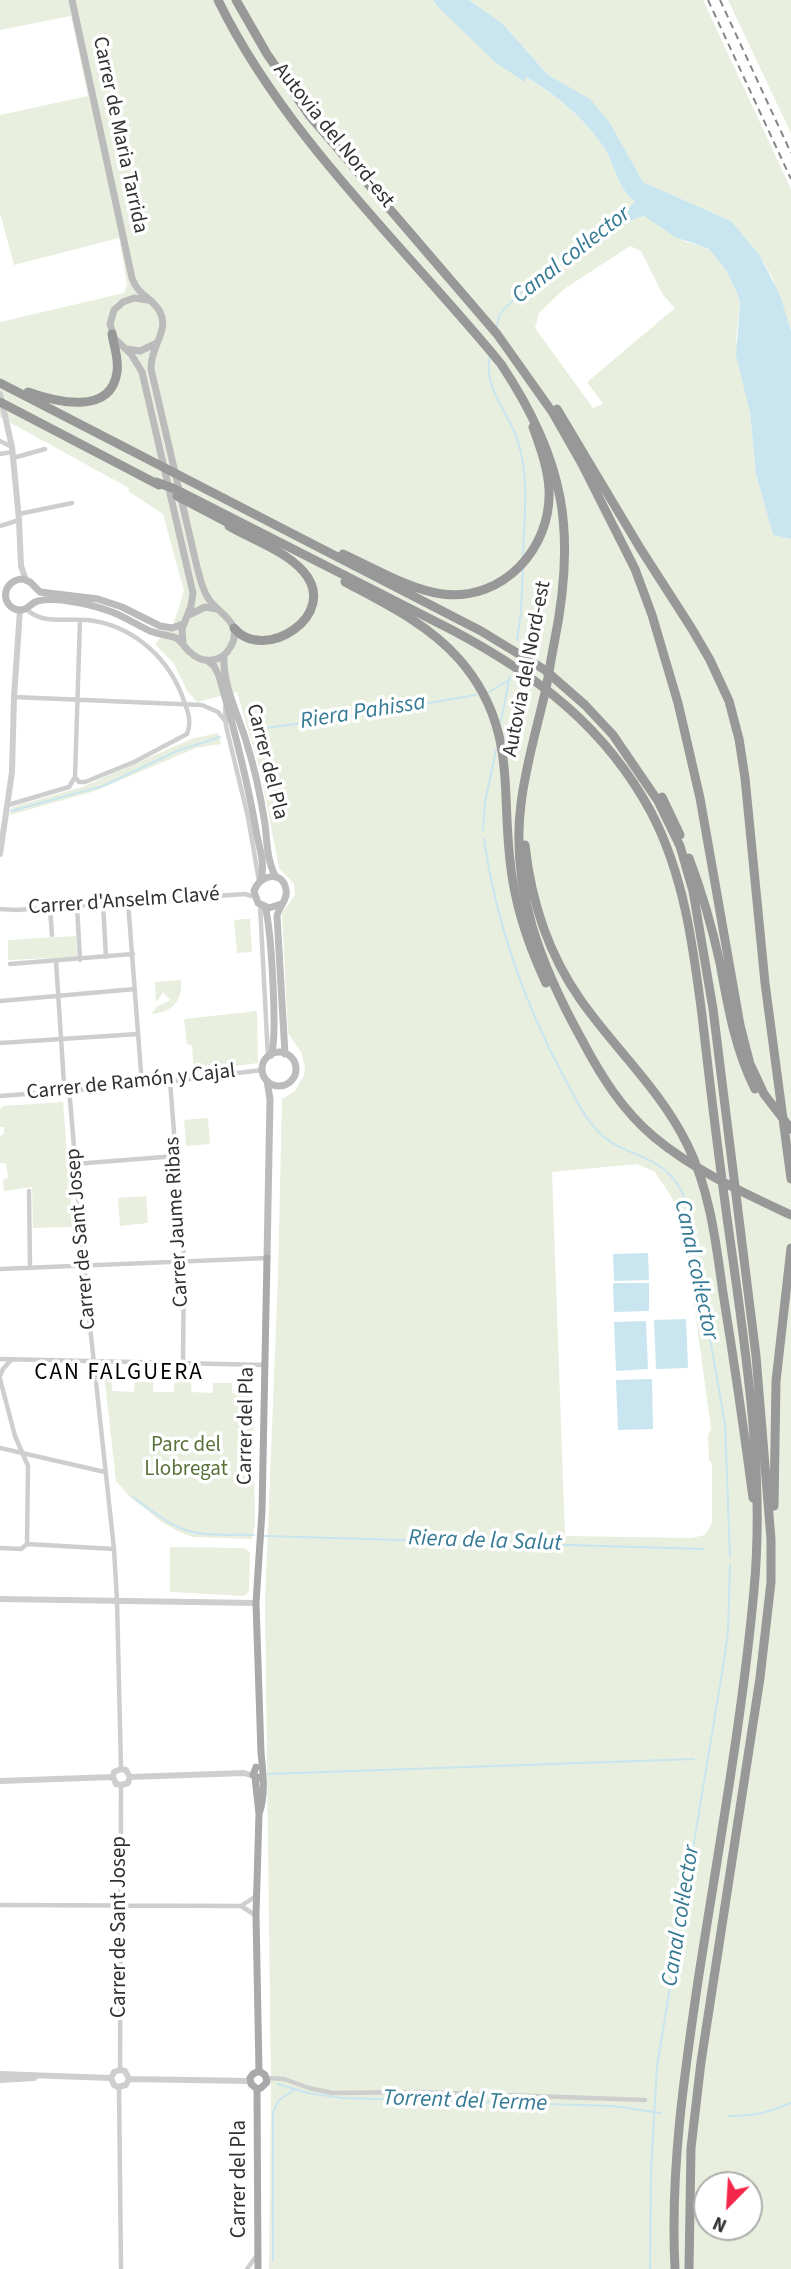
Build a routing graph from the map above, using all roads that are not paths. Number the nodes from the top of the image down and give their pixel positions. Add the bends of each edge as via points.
1 (72, 0) edge
2 (218, 0) edge
3 (236, 0) edge
4 (132, 278) junction
5 (125, 300) junction
6 (148, 300) junction
7 (112, 334) junction
8 (156, 342) junction
9 (126, 349) junction
10 (518, 359) junction
11 (0, 383) edge
12 (12, 388) junction
13 (0, 394) edge
14 (522, 395) junction
15 (0, 402) edge
16 (0, 441) edge
17 (45, 449) dead end
18 (12, 453) junction
19 (0, 454) edge
20 (161, 485) junction
21 (72, 503) dead end
22 (211, 511) junction
23 (19, 517) junction
24 (0, 526) edge
25 (295, 536) junction
26 (20, 566) junction
27 (16, 580) junction
28 (26, 580) junction
29 (35, 589) junction
30 (3, 598) edge
31 (33, 603) junction
32 (23, 609) junction
33 (218, 609) junction
34 (80, 620) junction
35 (185, 621) junction
36 (234, 628) junction
37 (183, 644) junction
38 (225, 655) junction
39 (207, 661) junction
40 (221, 682) junction
41 (14, 697) junction
42 (77, 699) junction
43 (543, 702) junction
44 (185, 705) junction
45 (226, 722) junction
46 (603, 723) junction
47 (75, 777) junction
48 (8, 804) junction
49 (0, 854) edge
50 (276, 877) junction
51 (260, 880) junction
52 (257, 898) junction
53 (128, 902) junction
54 (103, 904) junction
55 (281, 904) junction
56 (76, 906) junction
57 (50, 908) junction
58 (0, 909) edge
59 (52, 935) dead end
60 (133, 954) junction
61 (106, 957) junction
62 (80, 960) junction
63 (56, 961) junction
64 (10, 964) dead end
65 (135, 989) junction
66 (59, 997) junction
67 (0, 1001) edge
68 (138, 1034) junction
69 (61, 1039) junction
70 (0, 1043) edge
71 (285, 1054) junction
72 (269, 1056) junction
73 (262, 1070) junction
74 (598, 1072) junction
75 (267, 1081) junction
76 (170, 1082) junction
77 (142, 1085) junction
78 (279, 1086) junction
79 (69, 1091) junction
80 (0, 1096) edge
81 (762, 1096) junction
82 (270, 1099) junction
83 (791, 1129) edge
84 (791, 1138) edge
85 (176, 1156) junction
86 (75, 1164) junction
87 (791, 1178) edge
88 (29, 1191) dead end
89 (791, 1215) edge
90 (791, 1248) edge
91 (267, 1258) junction
92 (184, 1260) junction
93 (83, 1265) junction
94 (30, 1268) junction
95 (0, 1269) edge
96 (0, 1359) edge
97 (12, 1360) junction
98 (94, 1361) junction
99 (183, 1363) junction
100 (265, 1365) junction
101 (0, 1378) edge
102 (0, 1448) edge
103 (22, 1451) junction
104 (105, 1472) junction
105 (757, 1523) junction
106 (771, 1539) junction
107 (27, 1544) junction
108 (0, 1548) edge
109 (114, 1549) junction
110 (0, 1599) edge
111 (117, 1600) junction
112 (256, 1603) junction
113 (121, 1769) junction
114 (257, 1772) junction
115 (113, 1777) junction
116 (130, 1777) junction
117 (0, 1781) edge
118 (121, 1785) junction
119 (257, 1895) junction
120 (0, 1905) edge
121 (120, 1906) junction
122 (241, 1906) junction
123 (256, 1915) junction
124 (120, 2070) junction
125 (259, 2071) junction
126 (0, 2074) edge
127 (43, 2076) junction
128 (111, 2078) junction
129 (267, 2078) junction
130 (129, 2079) junction
131 (0, 2080) edge
132 (250, 2081) junction
133 (120, 2087) junction
134 (257, 2089) junction
135 (645, 2100) dead end
136 (689, 2224) junction
137 (258, 2255) junction
138 (121, 2269) edge
139 (247, 2269) edge
140 (258, 2269) edge
141 (675, 2269) edge
142 (689, 2269) edge
143 (696, 2269) edge

1 - 4 main road, Carrer de Maria Tarrida
2 - 14 highway, Autovia del Nord-est via 256,69 293,121 479,337
3 - 10 highway, Autovia del Nord-est via 309,115
4 - 5 main road
4 - 6 main road
5 - 6 main road
5 - 7 main road via 111,317
6 - 8 main road via 163,319
7 - 9 main road
7 - 12 highway via 116,377 100,398 68,403
8 - 9 main road via 142,350
8 - 33 main road via 151,369 182,504 204,590
9 - 35 main road via 142,372 177,518 193,593
10 - 81 highway, Autovia del Nord-est via 582,464 635,569 652,615 700,798 740,1024
10 - 87 highway via 579,444 692,629 729,701 745,778 766,997
11 - 12 highway
12 - 25 highway
13 - 18 street
14 - 25 highway via 544,460 549,488 547,517 534,550 498,583 477,592 439,593
14 - 43 highway, Autovia del Nord-est via 548,449 564,513 565,569
15 - 20 highway
16 - 18 street
17 - 18 street
18 - 19 street
18 - 23 street
20 - 22 highway
20 - 22 highway via 195,507
21 - 23 street
22 - 36 highway via 294,563 312,589 309,615 290,633 252,641
22 - 74 highway via 406,615 452,652 480,689 502,747 512,880 522,919 552,995 577,1044
22 - 105 highway via 520,669 581,719 628,775 656,825 671,856 693,948 757,1469
23 - 24 street
23 - 26 street
25 - 46 highway via 501,642 566,687
26 - 27 street
26 - 28 street
27 - 28 main road
27 - 30 main road
28 - 29 main road
29 - 31 main road
29 - 35 main road via 98,599 164,627
30 - 32 main road
31 - 32 main road
31 - 37 main road via 93,606
32 - 34 street via 41,619
32 - 41 street
33 - 35 main road via 199,609
33 - 36 main road
34 - 42 street
34 - 44 street via 115,627 151,649 175,680
35 - 37 main road
36 - 38 main road via 233,643
37 - 39 main road via 192,655
38 - 39 main road
38 - 50 main road, Carrer del Pla via 225,672 247,743
39 - 40 main road, Carrer del Pla
40 - 45 street, Carrer del Pla
40 - 51 main road, Carrer del Pla via 254,816
41 - 42 street
41 - 48 street
42 - 44 street
42 - 47 street
43 - 74 highway, Autovia del Nord-est via 521,806 521,877 548,974
43 - 105 highway via 524,839 540,919 550,948 580,1000 656,1094 700,1176 716,1243
44 - 45 street via 208,706
44 - 47 street via 187,734 85,782
45 - 51 street, Carrer del Pla
46 - 81 highway via 629,747 673,816 711,926 744,1067
46 - 106 highway via 658,801 680,846 694,891 756,1356
47 - 48 street via 69,788
48 - 49 street
50 - 51 main road
50 - 55 main road via 286,889
51 - 52 main road
52 - 53 street, Carrer d'Anselm Clavé
52 - 55 main road via 273,908
52 - 72 main road via 274,1014 274,1047
53 - 54 street, Carrer d'Anselm Clavé
53 - 60 street
54 - 56 street, Carrer d'Anselm Clavé
54 - 61 street
55 - 71 main road via 277,916
56 - 57 street, Carrer d'Anselm Clavé
56 - 62 street
57 - 58 street, Carrer d'Anselm Clavé
57 - 59 street
60 - 61 street
60 - 65 street
61 - 62 street
62 - 63 street
63 - 64 street
63 - 66 street, Carrer de Sant Josep
65 - 66 street
65 - 68 street
66 - 67 street
66 - 69 street, Carrer de Sant Josep
68 - 69 street
68 - 77 street
69 - 70 street
69 - 79 street, Carrer de Sant Josep via 64,1084
71 - 72 main road
71 - 78 main road via 293,1060 295,1072 290,1082
72 - 73 main road
73 - 75 main road
73 - 76 street, Carrer de Ramón y Cajal
74 - 89 highway, Autovia del Nord-est via 628,1110 666,1146 710,1175
75 - 78 main road
75 - 82 main road, Carrer del Pla
76 - 77 street, Carrer de Ramón y Cajal
76 - 85 street, Carrer Jaume Ribas
77 - 79 street, Carrer de Ramón y Cajal
78 - 82 main road
79 - 80 street, Carrer de Ramón y Cajal
79 - 86 street, Carrer de Sant Josep
81 - 83 highway, Autovia del Nord-est
81 - 84 highway
82 - 91 main road, Carrer del Pla
85 - 86 street
85 - 92 street, Carrer Jaume Ribas
86 - 93 street, Carrer de Sant Josep
88 - 94 street
90 - 106 highway via 776,1381
91 - 92 street
91 - 100 main road, Carrer del Pla
92 - 93 street
92 - 99 street, Carrer Jaume Ribas
93 - 94 street
93 - 98 street, Carrer de Sant Josep
94 - 95 street
96 - 97 street
97 - 98 street
97 - 101 street
98 - 99 street
98 - 104 street, Carrer de Sant Josep
99 - 100 street
100 - 112 main road, Carrer del Pla
101 - 103 street
102 - 103 street
103 - 104 street
103 - 107 street via 28,1466
104 - 109 street, Carrer de Sant Josep
105 - 141 highway via 746,1673 677,2144
106 - 136 highway via 760,1678 701,2062 691,2148
107 - 108 street via 21,1549
107 - 109 street
109 - 111 street, Carrer de Sant Josep
110 - 111 street
111 - 112 street
111 - 113 street, Carrer de Sant Josep
112 - 114 main road, Carrer del Pla via 261,1753
113 - 115 street
113 - 116 street
114 - 116 street
114 - 119 main road, Carrer del Pla via 262,1805
115 - 117 street
115 - 118 street
116 - 118 street
118 - 121 street, Carrer de Sant Josep
119 - 122 street
119 - 123 main road, Carrer del Pla
120 - 121 street
121 - 122 street
121 - 124 street, Carrer de Sant Josep
122 - 123 street
123 - 125 main road, Carrer del Pla
124 - 128 street
124 - 130 street
125 - 129 main road
125 - 132 main road
126 - 127 street
127 - 128 street
127 - 131 street
128 - 133 street
129 - 134 main road via 265,2086
129 - 135 street via 284,2078 332,2092
130 - 132 street
130 - 133 street
132 - 134 main road
133 - 138 street
134 - 137 main road, Carrer del Pla
136 - 142 highway
136 - 143 highway
137 - 139 street
137 - 140 main road, Carrer del Pla

